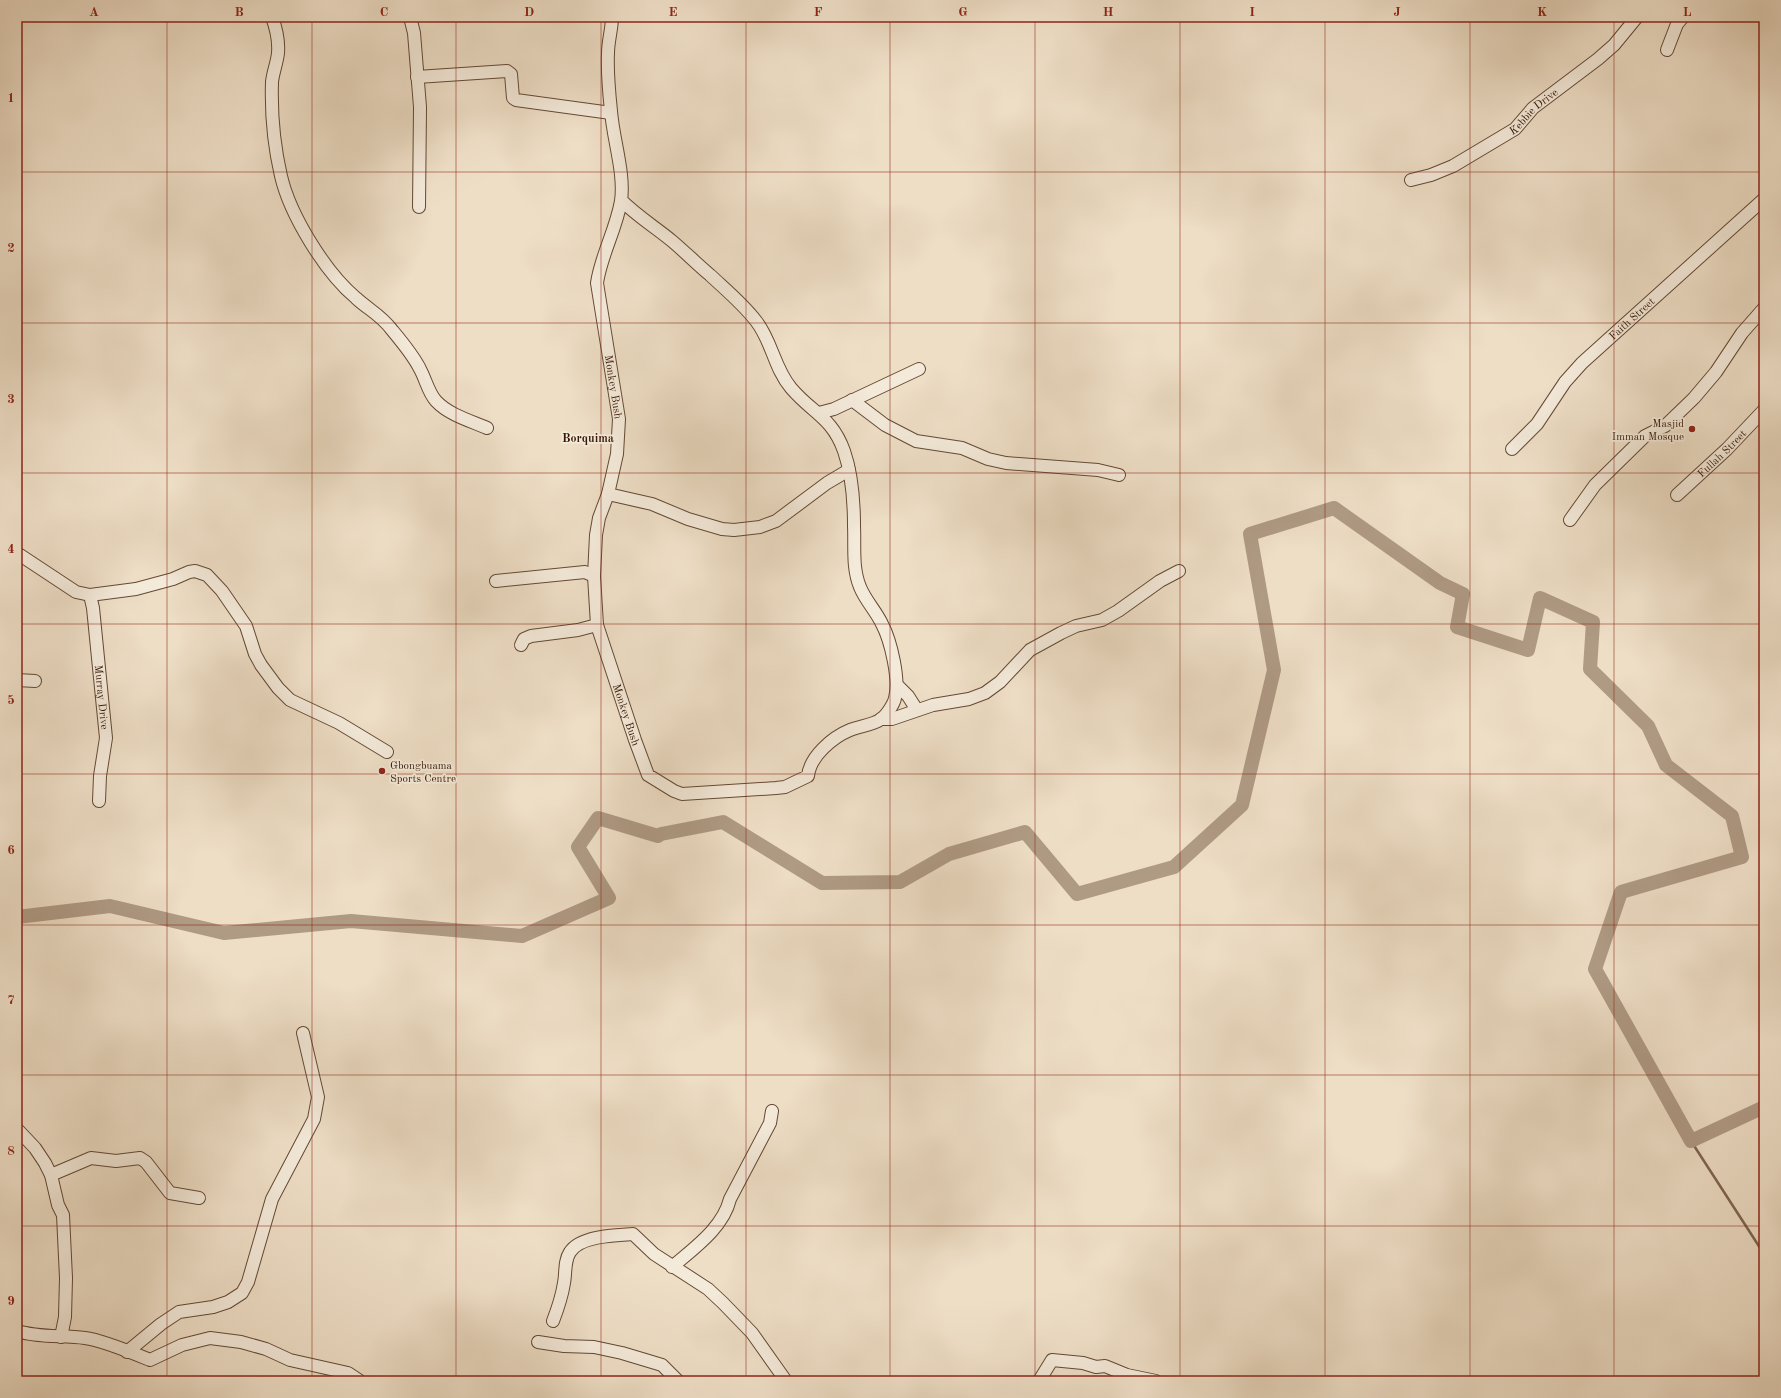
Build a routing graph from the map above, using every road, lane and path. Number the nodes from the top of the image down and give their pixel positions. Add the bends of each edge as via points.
1 (272, 17) edge
2 (410, 17) edge
3 (612, 17) edge
4 (1637, 17) edge
5 (1683, 17) edge
6 (1667, 50) dead end
7 (417, 78) junction
8 (611, 113) junction
9 (1411, 180) dead end
10 (1764, 199) edge
11 (621, 200) junction
12 (419, 207) dead end
13 (1764, 308) edge
14 (919, 369) dead end
15 (852, 400) junction
16 (1764, 410) edge
17 (819, 413) junction
18 (487, 428) dead end
19 (1512, 449) dead end
20 (849, 470) junction
21 (1119, 475) dead end
22 (608, 494) junction
23 (1677, 495) dead end
24 (1570, 520) dead end
25 (17, 553) edge
26 (1179, 571) dead end
27 (594, 576) junction
28 (496, 581) dead end
29 (90, 595) junction
30 (597, 625) junction
31 (521, 645) dead end
32 (17, 680) edge
33 (35, 681) dead end
34 (897, 685) junction
35 (917, 710) junction
36 (881, 719) junction
37 (387, 752) dead end
38 (99, 801) dead end
39 (303, 1033) dead end
40 (772, 1111) dead end
41 (17, 1129) edge
42 (51, 1175) junction
43 (199, 1198) dead end
44 (672, 1267) junction
45 (553, 1321) dead end
46 (17, 1332) edge
47 (61, 1338) junction
48 (538, 1342) dead end
49 (127, 1352) junction
50 (360, 1381) edge
51 (678, 1381) edge
52 (786, 1381) edge
53 (1039, 1381) edge
54 (1156, 1381) edge

1 - 18 street via 276,26 278,52 272,81 273,129 281,176 292,209 310,242 340,282 356,298 382,317 393,330 420,370 436,401 451,412
2 - 7 street via 414,34
3 - 8 street, Monkey Bush via 608,52
4 - 9 street, Kebbie Drive via 1614,45 1533,108 1515,129 1453,166
5 - 6 street via 1677,24
7 - 8 street via 507,71 512,74 513,98 516,100
7 - 12 street via 420,107
8 - 11 street, Monkey Bush via 621,180
10 - 19 street, Faith Street via 1582,363 1565,382 1537,424
11 - 17 street via 647,223 672,240 743,306 768,340 780,371 790,387
11 - 22 street, Monkey Bush via 597,283 619,419 617,454
13 - 24 street via 1694,398 1665,426 1645,436 1595,485
14 - 15 street
15 - 17 street
15 - 21 street via 885,425 916,441 962,448 988,459 1006,463 1092,470
16 - 23 street, Fullah Street via 1727,449
17 - 20 street via 839,438
20 - 22 street via 776,521 734,530 688,519 652,504
20 - 34 street via 854,502 856,573 860,587 887,637
22 - 27 street, Monkey Bush via 596,535
25 - 29 street via 76,592
26 - 35 street via 1102,620 1076,626 1030,650 1012,670 985,693
27 - 28 street via 585,572
27 - 30 street, Monkey Bush
29 - 37 street via 136,589 189,572 207,575 222,591 246,626 261,665 290,700 339,723
29 - 38 street, Murray Drive via 106,738
30 - 31 street via 530,636 524,639
30 - 36 street, Monkey Bush via 648,775 682,794 785,787 808,776 813,761 840,735
32 - 33 street
34 - 35 street
34 - 36 street via 894,702
35 - 36 street via 892,719
39 - 49 street via 318,1097 314,1118 272,1199 248,1282 242,1294 214,1307 180,1312
40 - 44 street via 768,1128 727,1210 715,1227
41 - 42 street via 35,1148
42 - 43 street via 91,1158 116,1161 140,1158 170,1193
42 - 47 street via 63,1215 66,1278 65,1317
44 - 45 street via 633,1234 581,1242 569,1253 560,1300
44 - 52 street via 708,1289 723,1303 752,1333
46 - 47 street
47 - 49 street via 90,1339
48 - 51 street via 594,1347 629,1355 662,1365
49 - 50 street via 150,1360 182,1345 210,1338 241,1342 266,1349 290,1360 348,1373
53 - 54 street via 1052,1360 1112,1367 1127,1375

